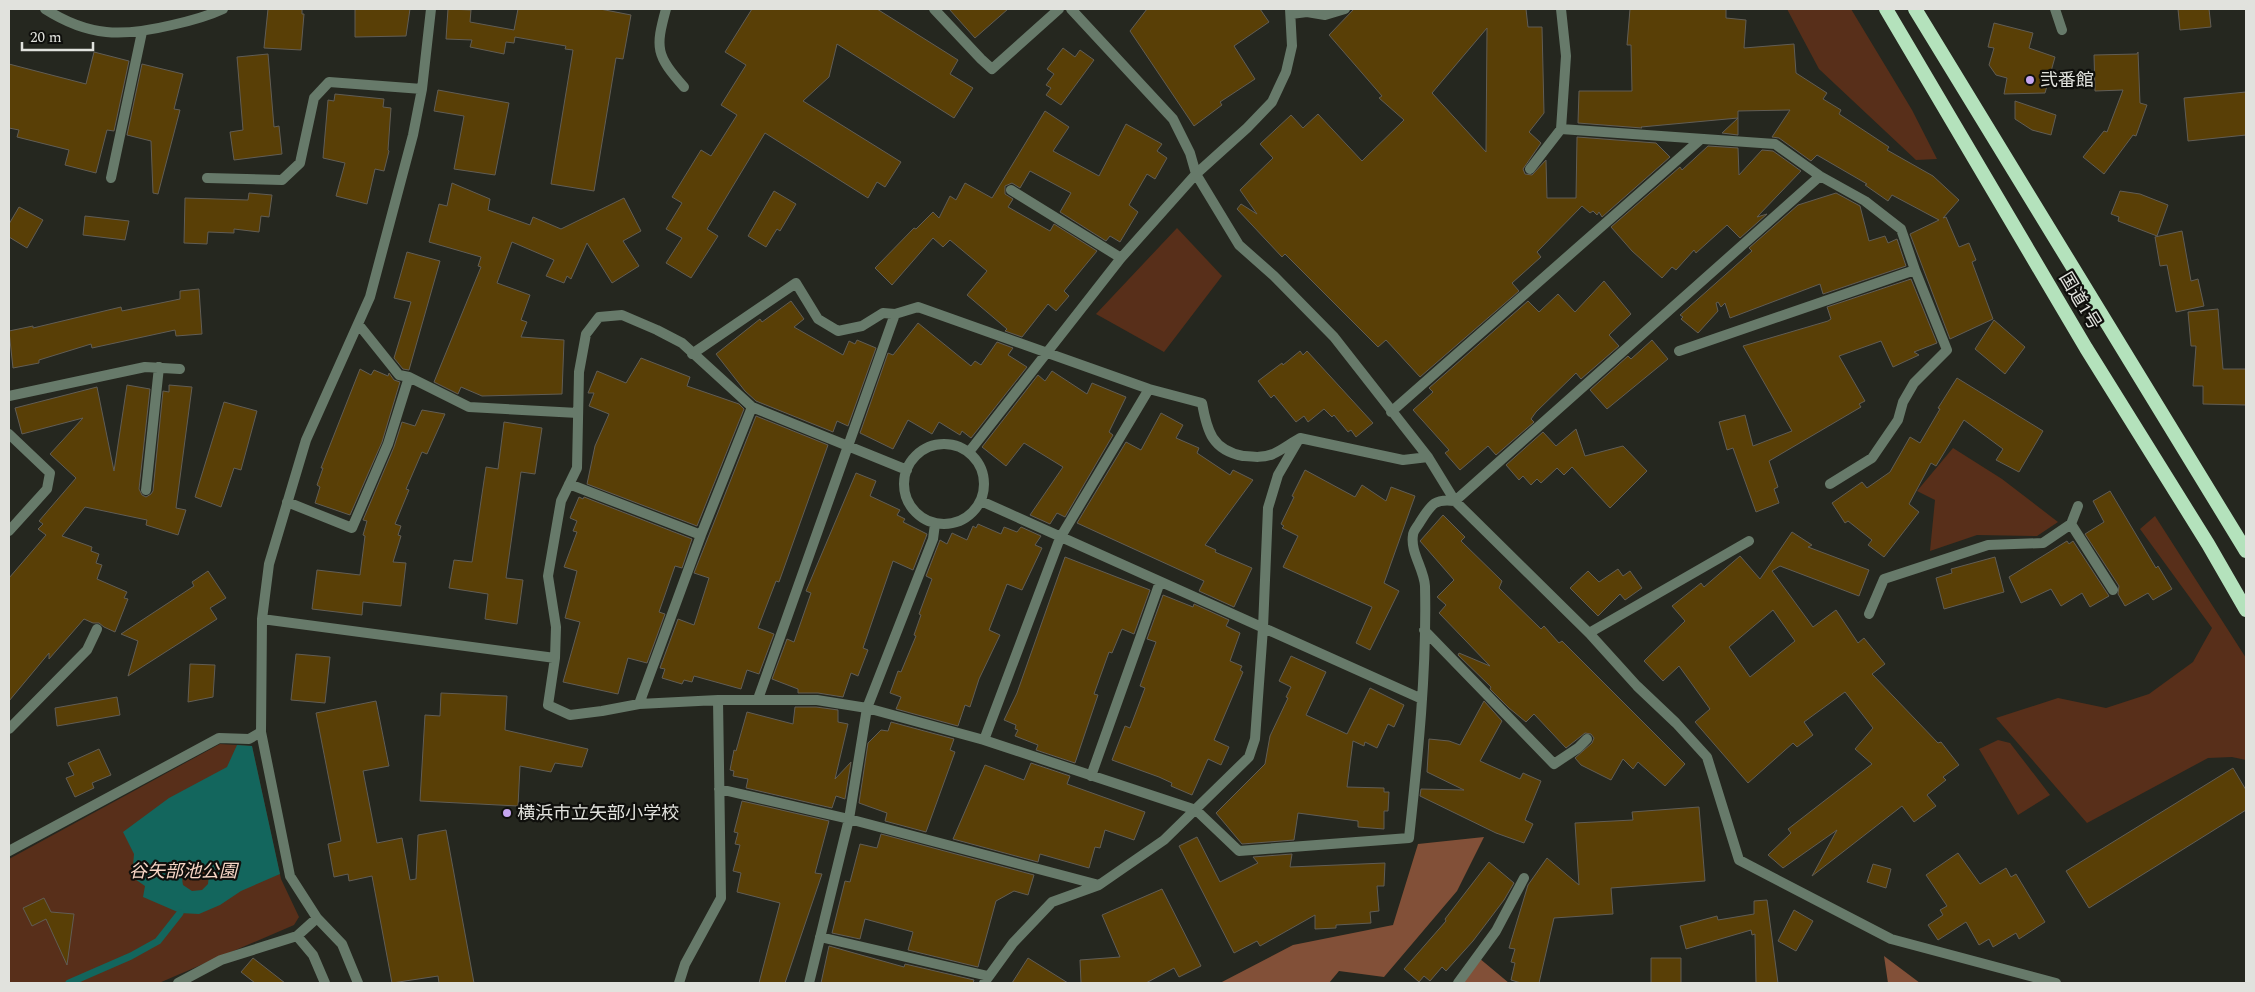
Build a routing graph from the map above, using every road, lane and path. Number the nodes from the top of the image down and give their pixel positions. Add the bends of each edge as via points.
1 (45, 9) edge
2 (223, 9) edge
3 (430, 9) edge
4 (666, 9) edge
5 (934, 9) edge
6 (1060, 9) edge
7 (1072, 9) edge
8 (1344, 9) edge
9 (1561, 9) edge
10 (1886, 9) edge
11 (1915, 9) edge
12 (2055, 9) edge
13 (1291, 11) edge
14 (2062, 30) dead end
15 (142, 32) junction
16 (684, 87) dead end
17 (422, 89) junction
18 (1561, 129) junction
19 (1701, 139) junction
20 (1530, 169) dead end
21 (1196, 174) junction
22 (1820, 176) junction
23 (111, 178) dead end
24 (206, 178) dead end
25 (1011, 190) dead end
26 (1121, 258) junction
27 (1915, 270) junction
28 (895, 314) junction
29 (359, 325) junction
30 (1679, 351) dead end
31 (1046, 352) junction
32 (692, 354) junction
33 (159, 367) junction
34 (180, 368) dead end
35 (409, 376) junction
36 (1149, 389) junction
37 (9, 396) edge
38 (752, 407) junction
39 (1391, 412) junction
40 (578, 413) junction
41 (9, 434) edge
42 (1300, 438) junction
43 (848, 447) junction
44 (969, 452) junction
45 (1428, 457) junction
46 (907, 470) junction
47 (569, 484) junction
48 (1830, 484) dead end
49 (146, 490) dead end
50 (981, 501) junction
51 (1455, 501) junction
52 (287, 502) junction
53 (2078, 506) dead end
54 (935, 524) junction
55 (2071, 524) junction
56 (9, 531) edge
57 (701, 535) junction
58 (1060, 538) junction
59 (1749, 540) dead end
60 (2246, 551) edge
61 (1160, 582) junction
62 (2112, 590) dead end
63 (2246, 610) edge
64 (1869, 614) dead end
65 (262, 619) junction
66 (1263, 628) junction
67 (97, 629) dead end
68 (1424, 630) junction
69 (1589, 633) junction
70 (555, 658) junction
71 (758, 699) junction
72 (1422, 699) junction
73 (718, 700) junction
74 (639, 704) junction
75 (867, 708) junction
76 (9, 729) edge
77 (261, 732) junction
78 (1587, 739) dead end
79 (984, 740) junction
80 (1091, 776) junction
81 (719, 789) junction
82 (1196, 810) junction
83 (848, 819) junction
84 (9, 851) edge
85 (1524, 878) dead end
86 (1099, 885) junction
87 (317, 918) junction
88 (297, 936) junction
89 (820, 937) junction
90 (986, 980) edge
91 (178, 983) edge
92 (325, 983) edge
93 (358, 983) edge
94 (679, 983) edge
95 (809, 983) edge
96 (1458, 983) edge
97 (2056, 983) edge

1 - 15 street via 96,32
2 - 15 street via 205,18
3 - 17 street
4 - 16 street via 658,38 664,64
5 - 6 street via 992,69
7 - 21 street via 1173,119 1190,153
8 - 13 street via 1325,15
9 - 18 street via 1566,56
10 - 63 highway, 国道1号 via 2086,348
11 - 60 highway, 国道1号
12 - 14 street
13 - 21 street via 1292,46 1286,72 1272,102
15 - 23 street
17 - 24 street via 329,82 314,98 300,163 282,180
17 - 29 street via 373,288
18 - 19 street
18 - 20 street
19 - 22 street via 1775,144
19 - 39 street
21 - 26 street
21 - 39 street via 1239,245 1334,337
22 - 27 street via 1865,201 1901,228
22 - 51 street
25 - 26 street
26 - 31 street
27 - 30 street
27 - 48 street via 1947,350 1914,383 1902,402 1898,420 1872,458
28 - 31 street via 918,307
28 - 32 street via 883,313 862,326 838,331 818,319 796,283
28 - 43 street
29 - 35 street via 399,375
29 - 52 street via 306,440
31 - 36 street
31 - 44 street
32 - 38 street
32 - 40 street via 682,343 622,315 599,317 586,334 579,372
33 - 34 street
33 - 37 street via 145,367
33 - 49 street
35 - 40 street via 469,407
35 - 52 street via 388,444 352,528
36 - 42 street via 1202,403 1206,426 1215,442 1232,454 1257,458 1274,454
36 - 58 street
38 - 43 street
38 - 57 street
39 - 45 street
40 - 47 street via 577,468
41 - 56 street via 50,473 47,488
42 - 45 street via 1403,460
42 - 66 street via 1278,475 1268,508
43 - 46 street
43 - 71 street
44 - 46 street via 958,446 934,445 922,450
44 - 50 street via 983,474
45 - 51 street
46 - 54 street via 904,483 908,503 922,518
47 - 57 street
47 - 70 street via 561,501 548,576 556,626
50 - 54 street via 962,521
50 - 58 street
51 - 68 street via 1443,499 1431,504 1412,534 1425,584
51 - 69 street
52 - 65 street via 269,564
53 - 55 street
54 - 75 street via 933,539
55 - 62 street
55 - 64 street via 2042,543 1988,545 1884,578
57 - 74 street
58 - 61 street
58 - 79 street
59 - 69 street
61 - 66 street
61 - 80 street
65 - 70 street
65 - 77 street
66 - 72 street
66 - 82 street via 1255,739 1249,757
67 - 76 street via 87,650
68 - 72 street
68 - 78 street via 1554,764
69 - 97 street via 1707,757 1738,860 1891,939
70 - 74 street via 548,705 570,715
71 - 73 street
71 - 75 street via 817,700
72 - 82 street via 1409,838 1239,851
73 - 74 street
73 - 81 street
75 - 79 street
75 - 83 street
77 - 84 street via 249,739 219,738
77 - 87 street via 290,876
79 - 80 street
80 - 82 street
81 - 83 street
81 - 94 street via 721,898 685,964
82 - 86 street via 1164,840
83 - 86 street
83 - 89 street
85 - 96 street via 1496,931
86 - 90 street via 1052,902 1013,943
87 - 88 street
87 - 93 street via 342,944
88 - 91 street via 221,960
88 - 92 street via 313,955
89 - 90 street
89 - 95 street

